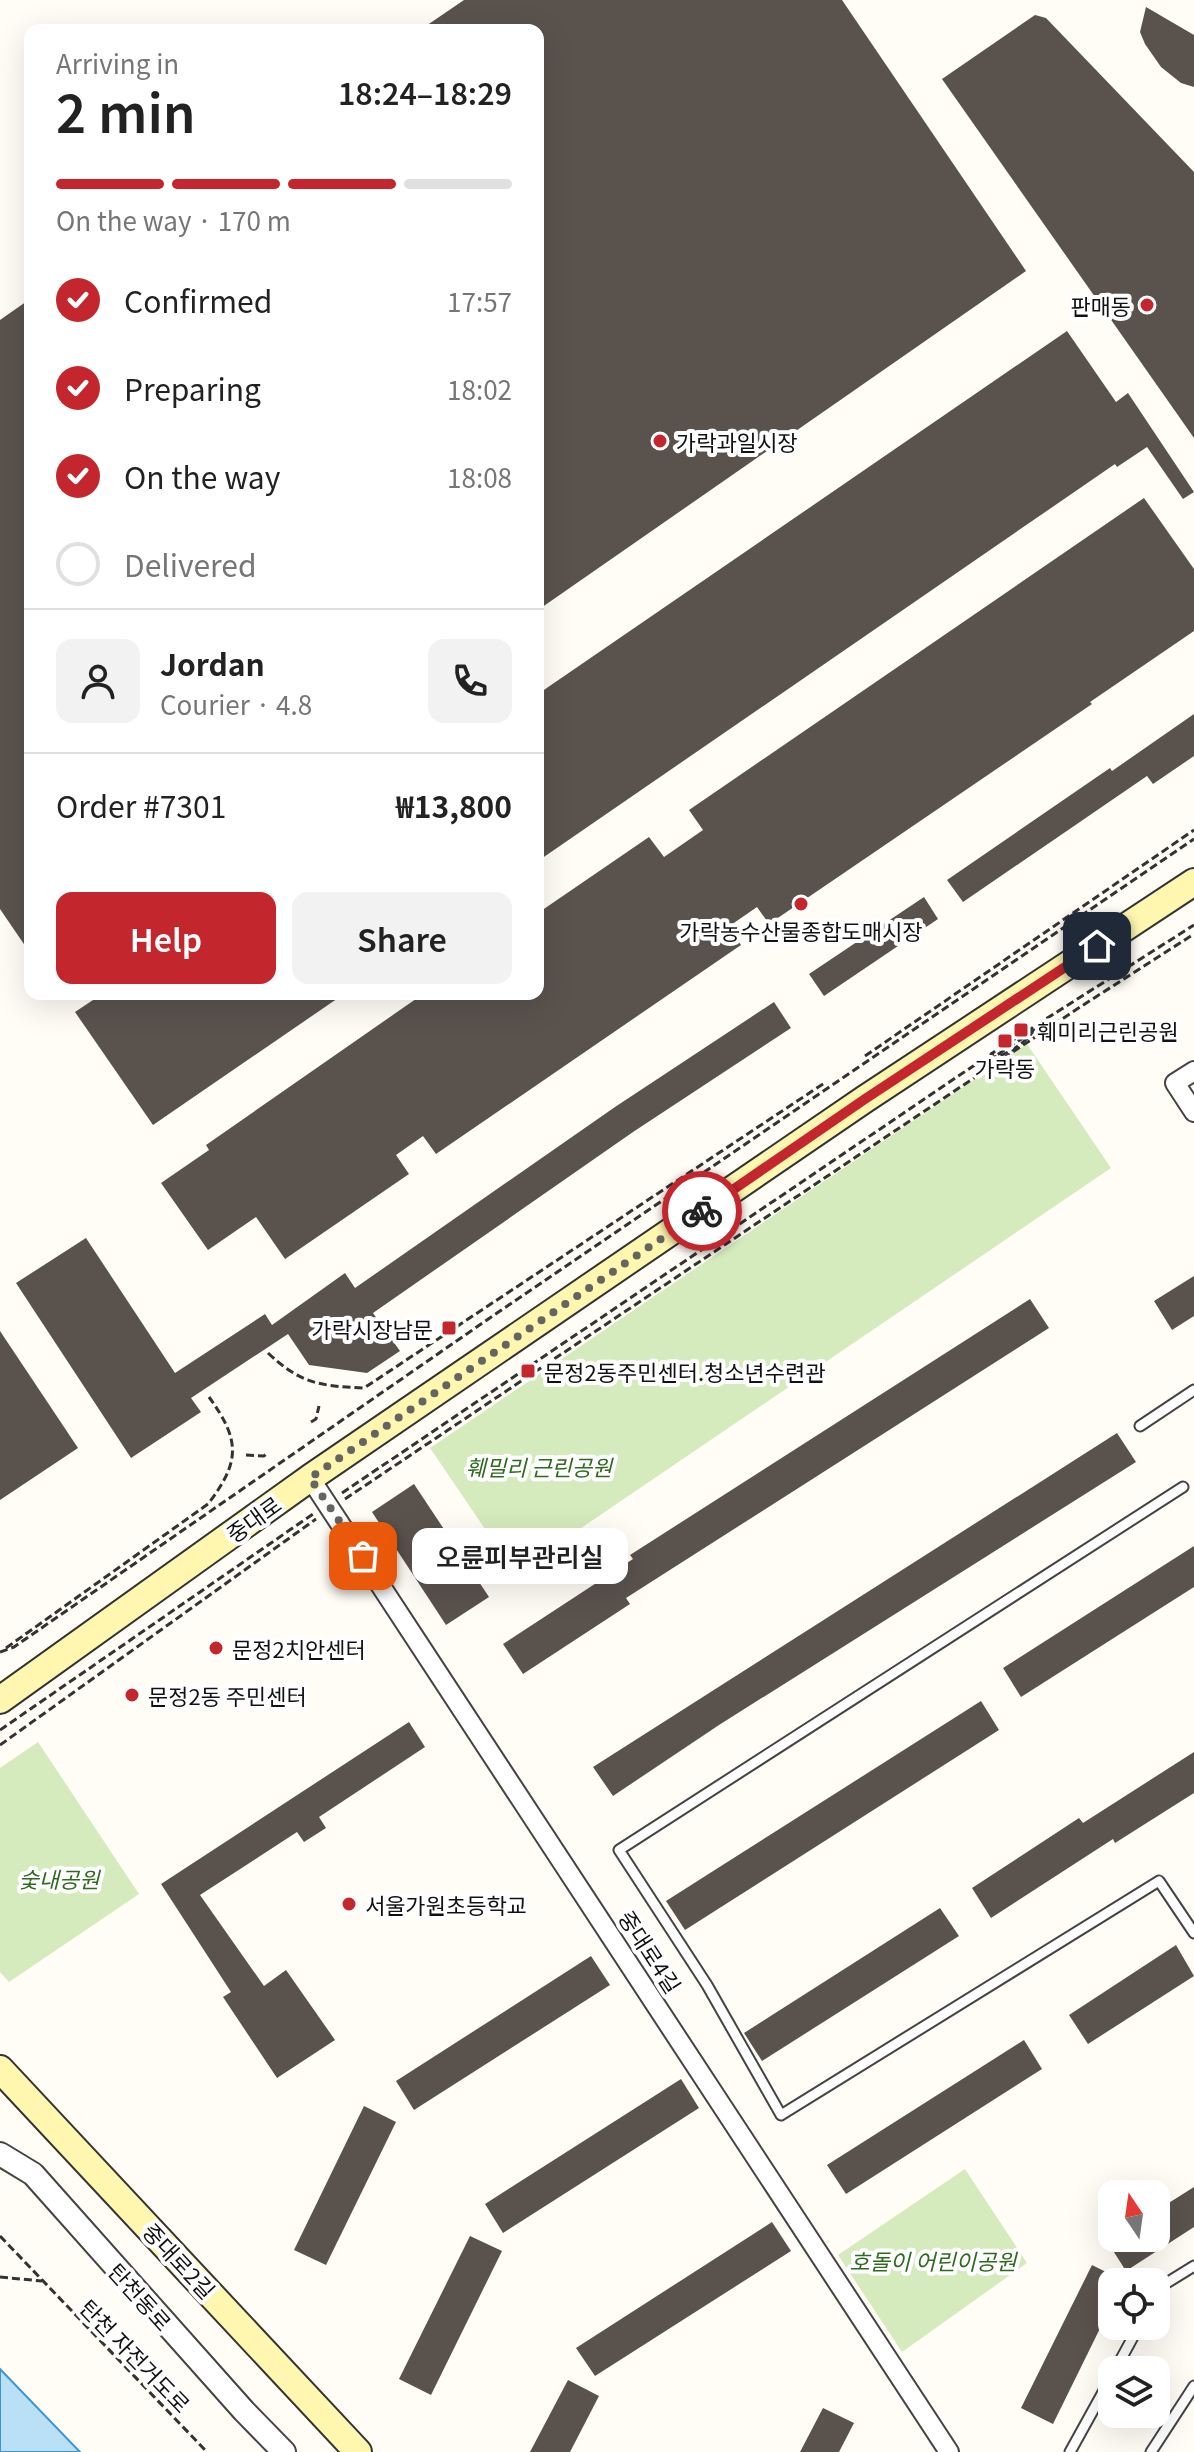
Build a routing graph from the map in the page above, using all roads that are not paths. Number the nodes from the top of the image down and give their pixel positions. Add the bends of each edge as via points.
1 (1192, 889) edge
2 (1194, 1071) edge
3 (1194, 1112) edge
4 (1194, 1390) edge
5 (1140, 1426) dead end
6 (310, 1478) junction
7 (1183, 1487) dead end
8 (0, 1700) edge
9 (1194, 1933) edge
10 (0, 2069) edge
11 (0, 2139) edge
12 (0, 2154) edge
13 (33, 2174) junction
14 (1194, 2266) edge
15 (1170, 2281) edge
16 (1194, 2386) edge
17 (1098, 2401) edge
18 (284, 2452) edge
19 (358, 2452) edge
20 (949, 2452) edge
21 (1070, 2452) edge
22 (1151, 2452) edge

1 - 6 main road, 중대로 via 865,1099
2 - 3 street via 1175,1083
4 - 5 lane
6 - 8 main road, 중대로
6 - 20 street, 중대로4길
7 - 9 lane via 619,1850 707,1985 781,2115 1159,1881
10 - 19 main road, 중대로2길
11 - 13 street, 탄천동로
12 - 13 street
13 - 18 street, 탄천동로
14 - 15 lane
16 - 22 lane
17 - 21 lane

